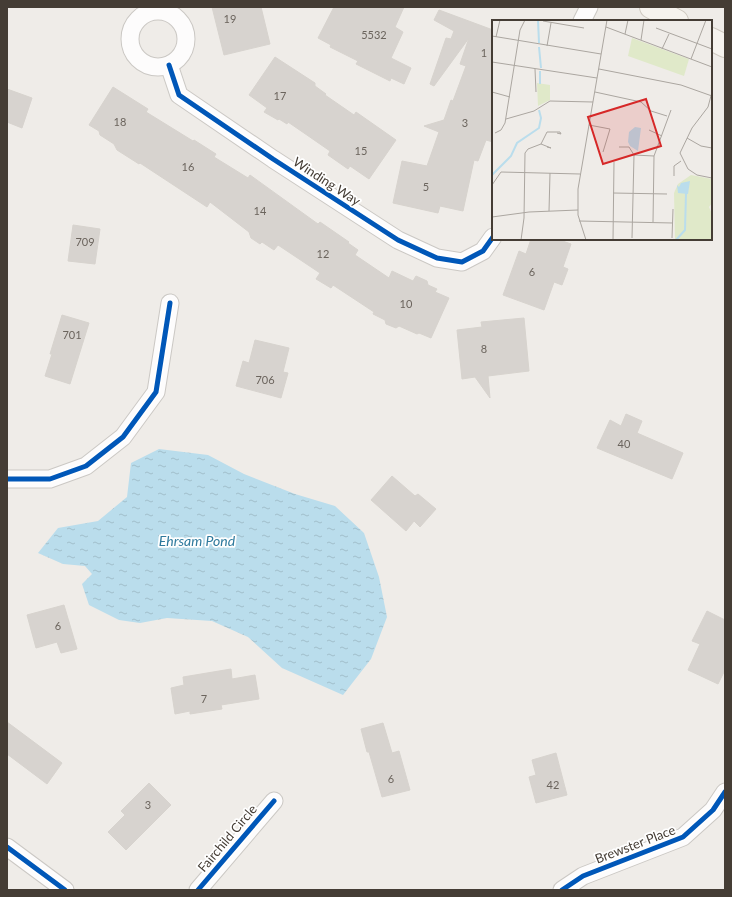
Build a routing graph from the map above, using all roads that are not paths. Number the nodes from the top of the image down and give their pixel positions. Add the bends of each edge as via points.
1 (589, 7) edge
2 (651, 7) edge
3 (164, 9) edge
4 (582, 20) edge
5 (675, 20) edge
6 (712, 40) edge
7 (725, 46) edge
8 (170, 65) junction
9 (492, 238) edge
10 (170, 303) dead end
11 (7, 479) edge
12 (725, 792) edge
13 (274, 801) dead end
14 (7, 847) edge
15 (66, 890) edge
16 (198, 890) edge
17 (562, 890) edge

1 - 4 street
2 - 5 main road
3 - 8 street via 179,20 185,29 187,40 178,59
3 - 8 street via 145,14 138,20 132,28 131,47 138,59 150,66
6 - 7 main road
8 - 9 street, Winding Way via 179,95 398,240 437,258 462,262 483,251
10 - 11 street via 156,392 123,437 86,466 50,479
12 - 17 street, Brewster Place via 713,810 683,838 583,876
13 - 16 street, Fairchild Circle
14 - 15 street

